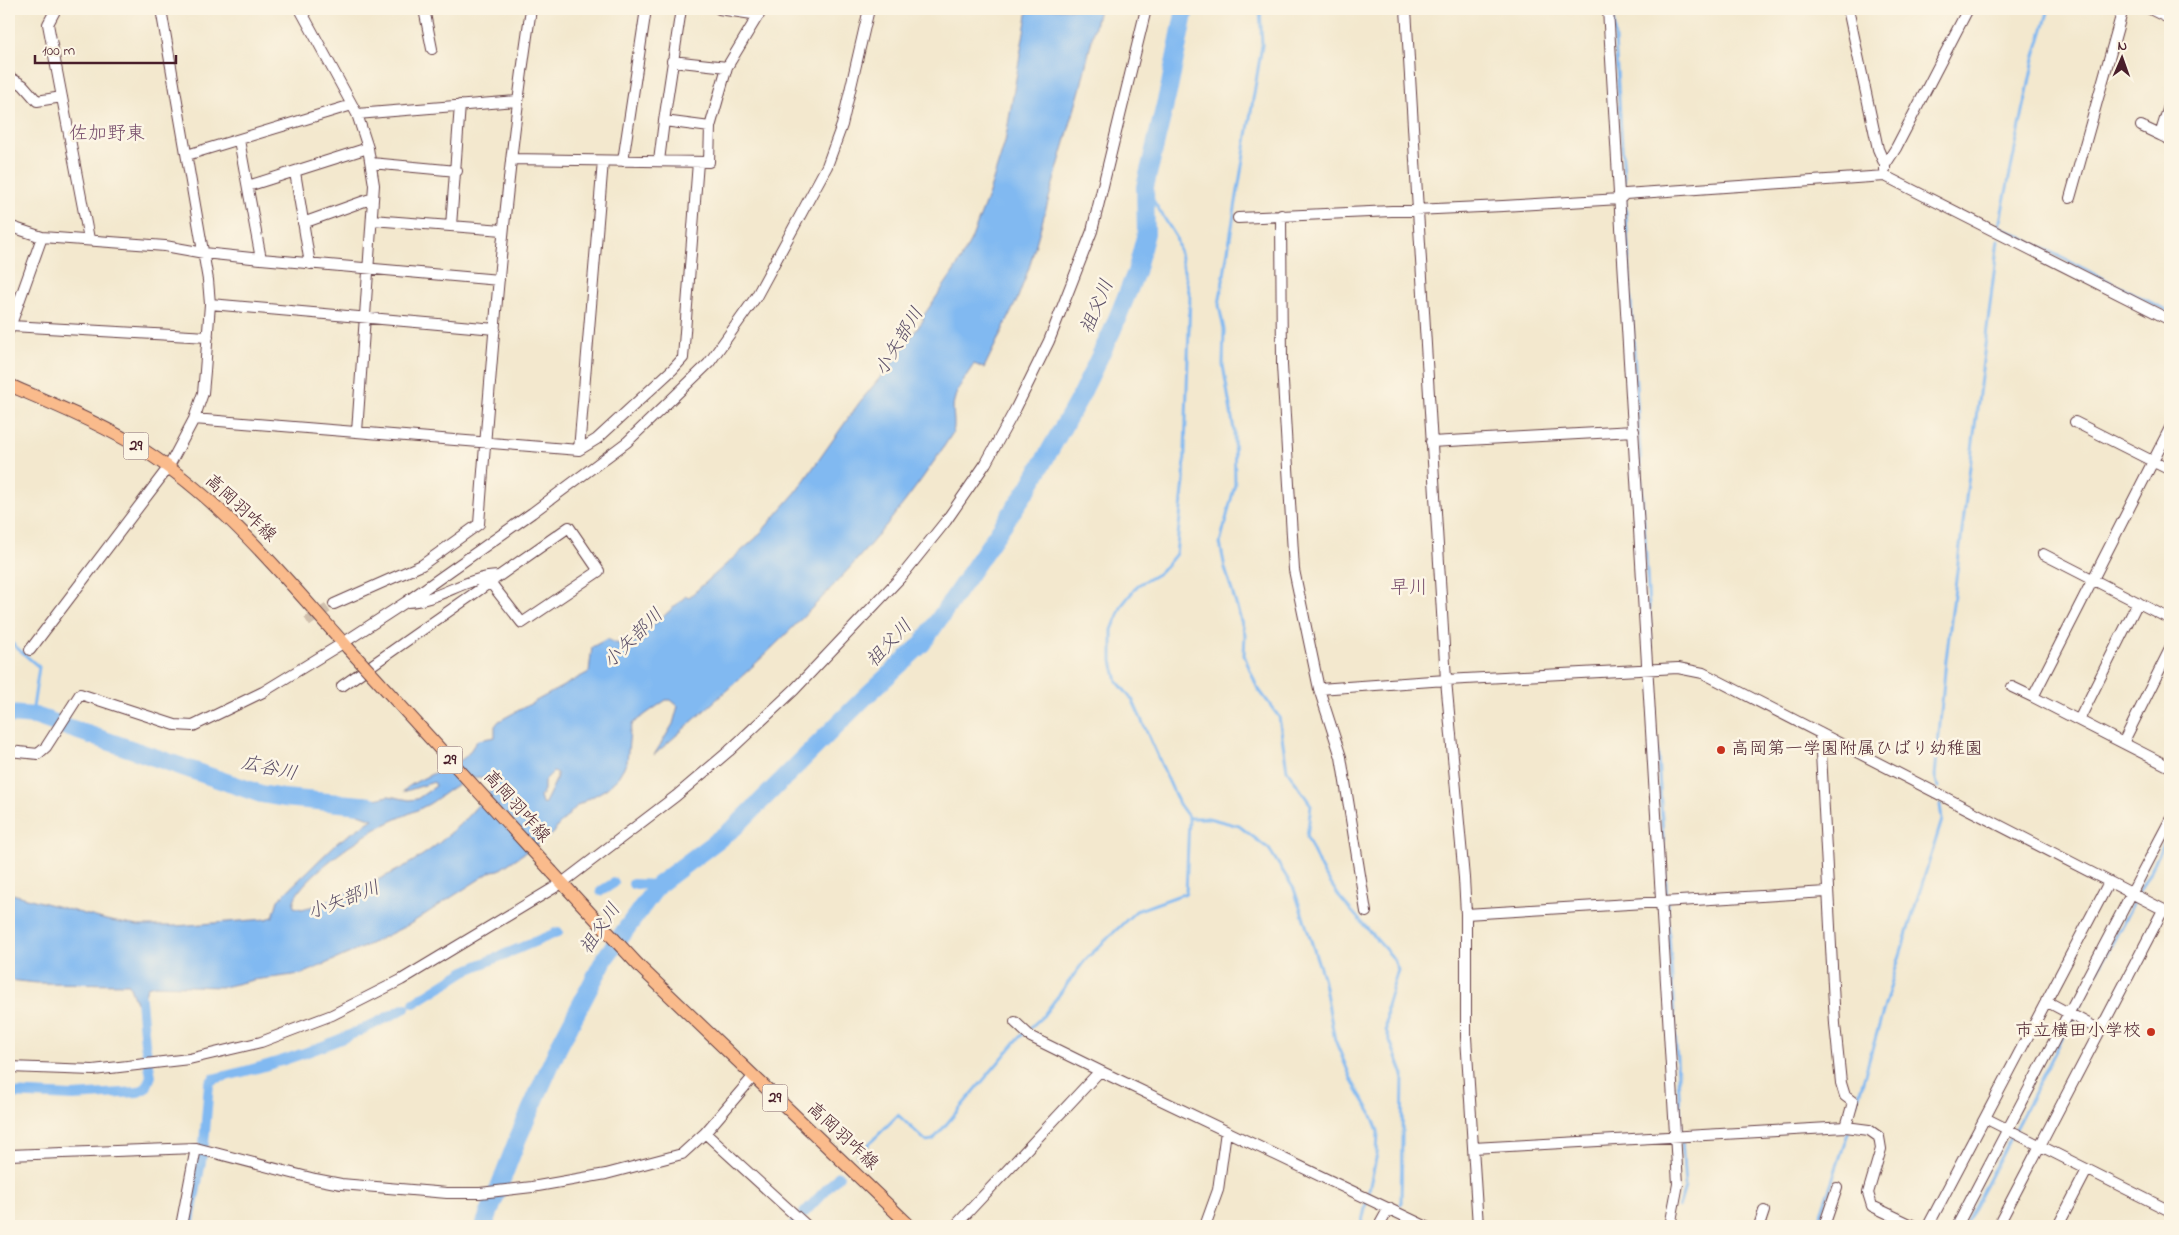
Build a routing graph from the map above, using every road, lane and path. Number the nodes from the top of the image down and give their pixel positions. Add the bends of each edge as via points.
1 (56, 9) edge
2 (161, 9) edge
3 (300, 9) edge
4 (424, 9) edge
5 (531, 9) edge
6 (646, 9) edge
7 (681, 9) edge
8 (719, 9) edge
9 (869, 9) edge
10 (1146, 9) edge
11 (1406, 9) edge
12 (1608, 9) edge
13 (1848, 9) edge
14 (1968, 9) edge
15 (2123, 9) edge
16 (2150, 9) edge
17 (760, 12) edge
18 (2170, 19) edge
19 (432, 49) dead end
20 (672, 61) junction
21 (727, 66) junction
22 (9, 77) edge
23 (62, 97) junction
24 (517, 101) junction
25 (2170, 103) edge
26 (460, 106) junction
27 (355, 109) junction
28 (664, 120) junction
29 (710, 126) junction
30 (2141, 126) dead end
31 (2160, 135) junction
32 (239, 140) junction
33 (2170, 140) edge
34 (368, 148) junction
35 (187, 155) junction
36 (510, 159) junction
37 (603, 161) junction
38 (624, 161) junction
39 (659, 161) junction
40 (698, 162) junction
41 (371, 163) junction
42 (1885, 165) junction
43 (457, 171) junction
44 (295, 172) junction
45 (1885, 176) junction
46 (248, 186) junction
47 (1622, 196) junction
48 (373, 198) junction
49 (2070, 198) dead end
50 (1418, 209) junction
51 (1281, 216) junction
52 (1238, 218) dead end
53 (372, 220) junction
54 (303, 223) junction
55 (9, 226) edge
56 (451, 226) junction
57 (503, 230) junction
58 (42, 237) junction
59 (89, 239) junction
60 (204, 253) junction
61 (261, 259) junction
62 (310, 264) junction
63 (369, 269) junction
64 (499, 280) junction
65 (210, 304) junction
66 (365, 317) junction
67 (2170, 320) edge
68 (10, 329) edge
69 (495, 329) junction
70 (208, 337) junction
71 (9, 385) edge
72 (194, 419) junction
73 (2075, 422) dead end
74 (2170, 428) edge
75 (1634, 431) junction
76 (357, 432) junction
77 (485, 442) junction
78 (1431, 442) junction
79 (578, 450) junction
80 (2153, 461) junction
81 (168, 468) junction
82 (2170, 470) edge
83 (2043, 554) dead end
84 (494, 579) junction
85 (2092, 579) junction
86 (406, 602) junction
87 (2138, 602) junction
88 (334, 604) tunnel mouth
89 (2170, 619) edge
90 (346, 646) junction
91 (2170, 649) edge
92 (30, 650) dead end
93 (1653, 669) junction
94 (1446, 680) junction
95 (342, 686) dead end
96 (2012, 686) dead end
97 (1319, 689) junction
98 (2033, 697) junction
99 (2078, 720) junction
100 (1820, 733) junction
101 (2123, 743) junction
102 (9, 751) edge
103 (2170, 767) edge
104 (2170, 820) edge
105 (2109, 882) junction
106 (562, 883) junction
107 (1827, 892) junction
108 (2132, 893) junction
109 (1666, 902) junction
110 (2167, 911) edge
111 (1366, 912) dead end
112 (1466, 914) junction
113 (2046, 1001) junction
114 (2069, 1014) junction
115 (1015, 1022) dead end
116 (2100, 1030) junction
117 (9, 1067) edge
118 (1100, 1071) junction
119 (753, 1077) junction
120 (1985, 1118) junction
121 (1851, 1127) junction
122 (2009, 1130) junction
123 (1226, 1131) junction
124 (705, 1133) junction
125 (1680, 1137) junction
126 (2040, 1146) junction
127 (196, 1148) junction
128 (1473, 1148) junction
129 (9, 1155) edge
130 (2087, 1170) junction
131 (1837, 1188) dead end
132 (1389, 1208) junction
133 (1764, 1211) dead end
134 (2170, 1211) edge
135 (181, 1226) edge
136 (807, 1226) edge
137 (910, 1226) edge
138 (955, 1226) edge
139 (1205, 1226) edge
140 (1379, 1226) edge
141 (1425, 1226) edge
142 (1478, 1226) edge
143 (1670, 1226) edge
144 (1759, 1226) edge
145 (1824, 1226) edge
146 (1914, 1226) edge
147 (1928, 1226) edge
148 (1958, 1226) edge
149 (1998, 1226) edge
150 (2058, 1226) edge

1 - 23 street via 48,24
2 - 35 street
3 - 27 street
4 - 19 street
5 - 24 street
6 - 38 street
7 - 20 street
8 - 17 street
9 - 86 street via 842,125 827,166 756,297 709,363 627,442
10 - 106 street via 1092,231 1050,341 986,464 901,577 794,690 676,796
11 - 50 street
12 - 47 street
13 - 42 street via 1878,149
14 - 42 street
15 - 49 street
16 - 18 street
17 - 21 street
20 - 21 street
20 - 28 street
21 - 29 street
22 - 23 street via 23,85 37,101
23 - 59 street
24 - 26 street
24 - 36 street
25 - 31 street
26 - 27 street
26 - 43 street
27 - 32 street
27 - 34 street
28 - 29 street
28 - 39 street
29 - 40 street via 709,162
30 - 31 street
31 - 33 street
32 - 35 street
32 - 46 street
34 - 41 street
34 - 44 street
35 - 60 street
36 - 37 street
36 - 57 street
37 - 38 street
37 - 79 street
38 - 39 street
39 - 40 street
40 - 79 street via 682,358 597,439
41 - 43 street
41 - 48 street
42 - 45 street
43 - 56 street
44 - 46 street
44 - 54 street
45 - 47 street
45 - 67 street
46 - 61 street
47 - 50 street
47 - 75 street
48 - 53 street
48 - 54 street
50 - 51 street
50 - 78 street
51 - 52 street
51 - 97 street via 1282,365 1294,570
53 - 56 street
53 - 63 street
54 - 62 street
55 - 58 street
56 - 57 street
57 - 64 street
58 - 59 street
58 - 68 street
59 - 60 street
60 - 61 street
60 - 65 street
61 - 62 street
62 - 63 street
63 - 64 street
63 - 66 street
64 - 69 street
65 - 66 street
65 - 70 street
66 - 69 street
66 - 76 street
68 - 70 street
69 - 77 street
70 - 72 street via 202,393
71 - 81 main road, 高岡羽咋線 / 29 via 82,416
72 - 76 street
72 - 81 street
73 - 80 street
74 - 80 street
75 - 78 street
75 - 93 street
76 - 77 street
77 - 79 street
77 - 88 street via 479,524 422,565
78 - 94 street
80 - 82 street
80 - 85 street
81 - 90 main road, 高岡羽咋線 / 29 via 245,535
81 - 92 street
83 - 85 street
84 - 84 street via 569,527 599,571 522,623
84 - 86 street via 482,576 420,601
84 - 95 street
85 - 87 street
85 - 98 street
86 - 90 street
87 - 89 street
87 - 99 street
90 - 102 street via 264,692 193,726 175,724 80,694 46,747 38,754
90 - 106 main road, 高岡羽咋線 / 29, bridge
91 - 101 street
93 - 94 street
93 - 100 street via 1678,668 1703,673
93 - 109 street
94 - 97 street
94 - 112 street
96 - 98 street
97 - 111 street via 1341,757
98 - 99 street
99 - 101 street
100 - 105 street
100 - 107 street
101 - 103 street
104 - 108 street
105 - 108 street
105 - 113 street
106 - 117 street via 402,980 332,1015 261,1042 189,1059 93,1070
106 - 119 main road, 高岡羽咋線 / 29 via 641,968
107 - 109 street
107 - 121 street via 1841,1083 1845,1096 1853,1102
108 - 110 street
108 - 114 street
109 - 112 street
109 - 125 street
110 - 116 street
112 - 128 street via 1466,1037
113 - 114 street
113 - 120 street
114 - 116 street
114 - 122 street
115 - 118 street via 1027,1034
116 - 126 street
118 - 123 street
118 - 138 street
119 - 124 street
119 - 137 main road, 高岡羽咋線 / 29
120 - 122 street
120 - 147 street
121 - 125 street
121 - 146 street via 1868,1130 1879,1137 1881,1149 1868,1193 1872,1206
122 - 126 street
122 - 148 street
123 - 132 street
123 - 139 street via 1218,1190
124 - 127 street via 682,1154 606,1174 480,1193 341,1184
124 - 136 street
125 - 128 street
125 - 143 street via 1678,1184
126 - 130 street
126 - 149 street
127 - 129 street
127 - 135 street
128 - 142 street
130 - 134 street
130 - 150 street
131 - 145 street
132 - 140 street
132 - 141 street
133 - 144 street

